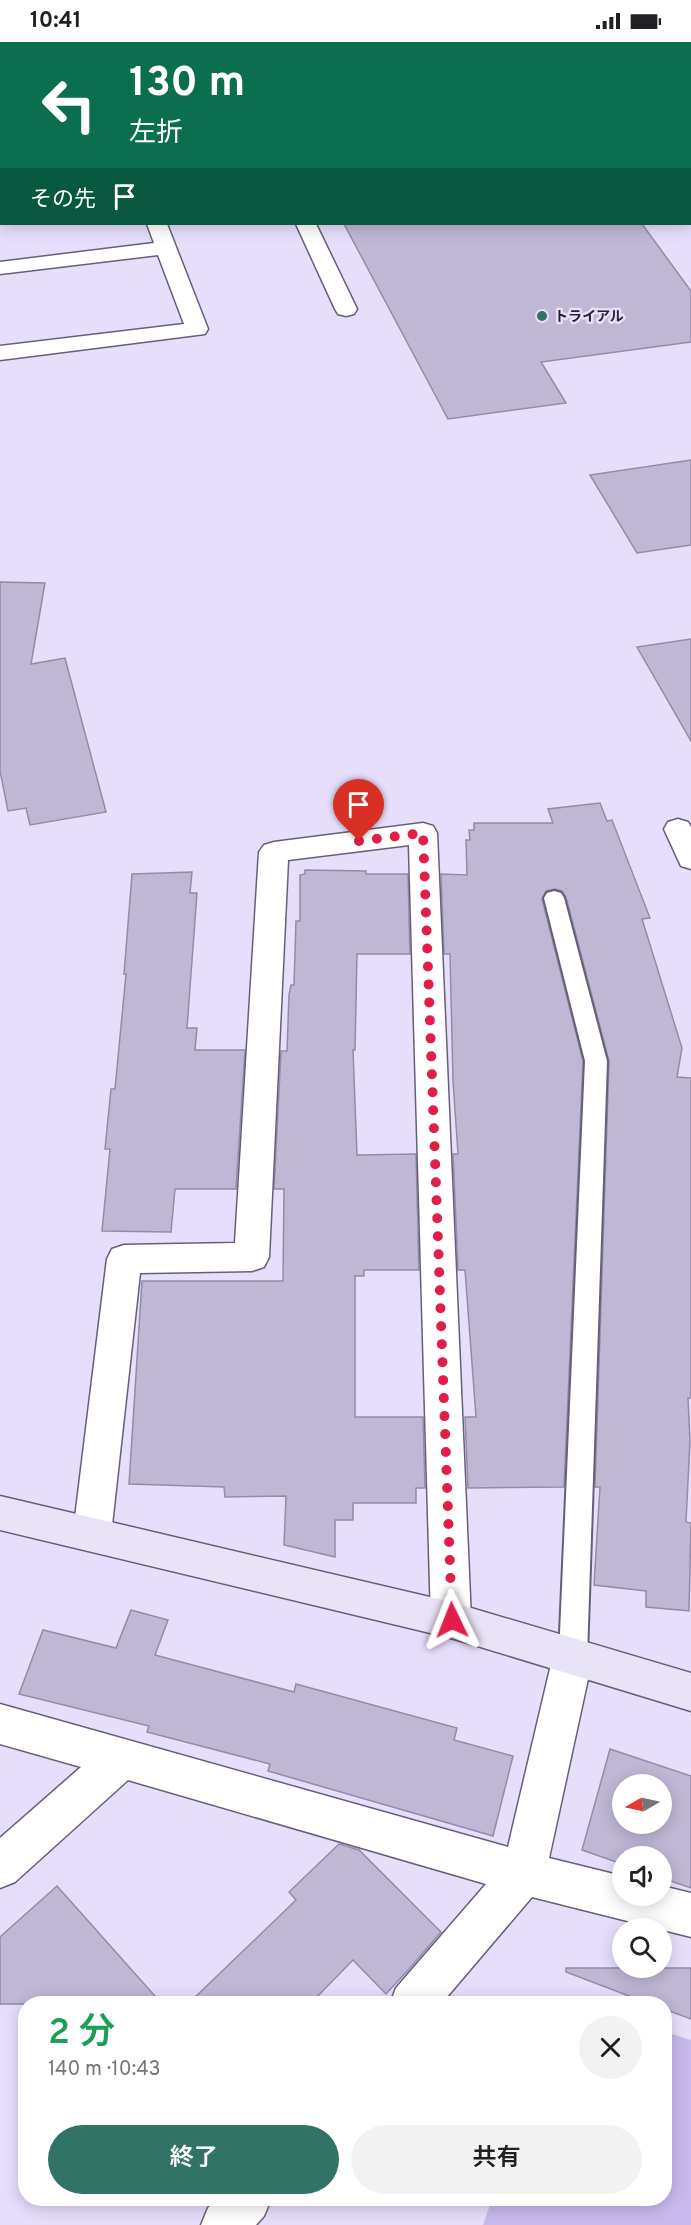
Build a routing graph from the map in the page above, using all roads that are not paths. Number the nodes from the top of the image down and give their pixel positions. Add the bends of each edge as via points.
1 (157, 225) edge
2 (306, 225) edge
3 (167, 248) junction
4 (0, 268) edge
5 (346, 309) dead end
6 (0, 353) edge
7 (678, 829) dead end
8 (691, 859) edge
9 (554, 898) dead end
10 (0, 1513) edge
11 (92, 1534) junction
12 (452, 1620) junction
13 (573, 1656) junction
14 (691, 1692) edge
15 (0, 1724) edge
16 (122, 1758) junction
17 (0, 1867) edge
18 (524, 1873) junction
19 (691, 1915) edge
20 (419, 1996) edge
21 (241, 2206) edge
22 (225, 2225) edge

1 - 3 street
2 - 5 street
3 - 4 street
3 - 6 street via 197,329
7 - 8 street
9 - 13 lane via 596,1061
10 - 11 street
11 - 12 street
11 - 12 street via 124,1259 252,1257 274,852 423,833
12 - 13 street
13 - 14 street
13 - 18 street
15 - 16 street
16 - 17 street
16 - 18 street
18 - 19 street
18 - 20 street
21 - 22 street

